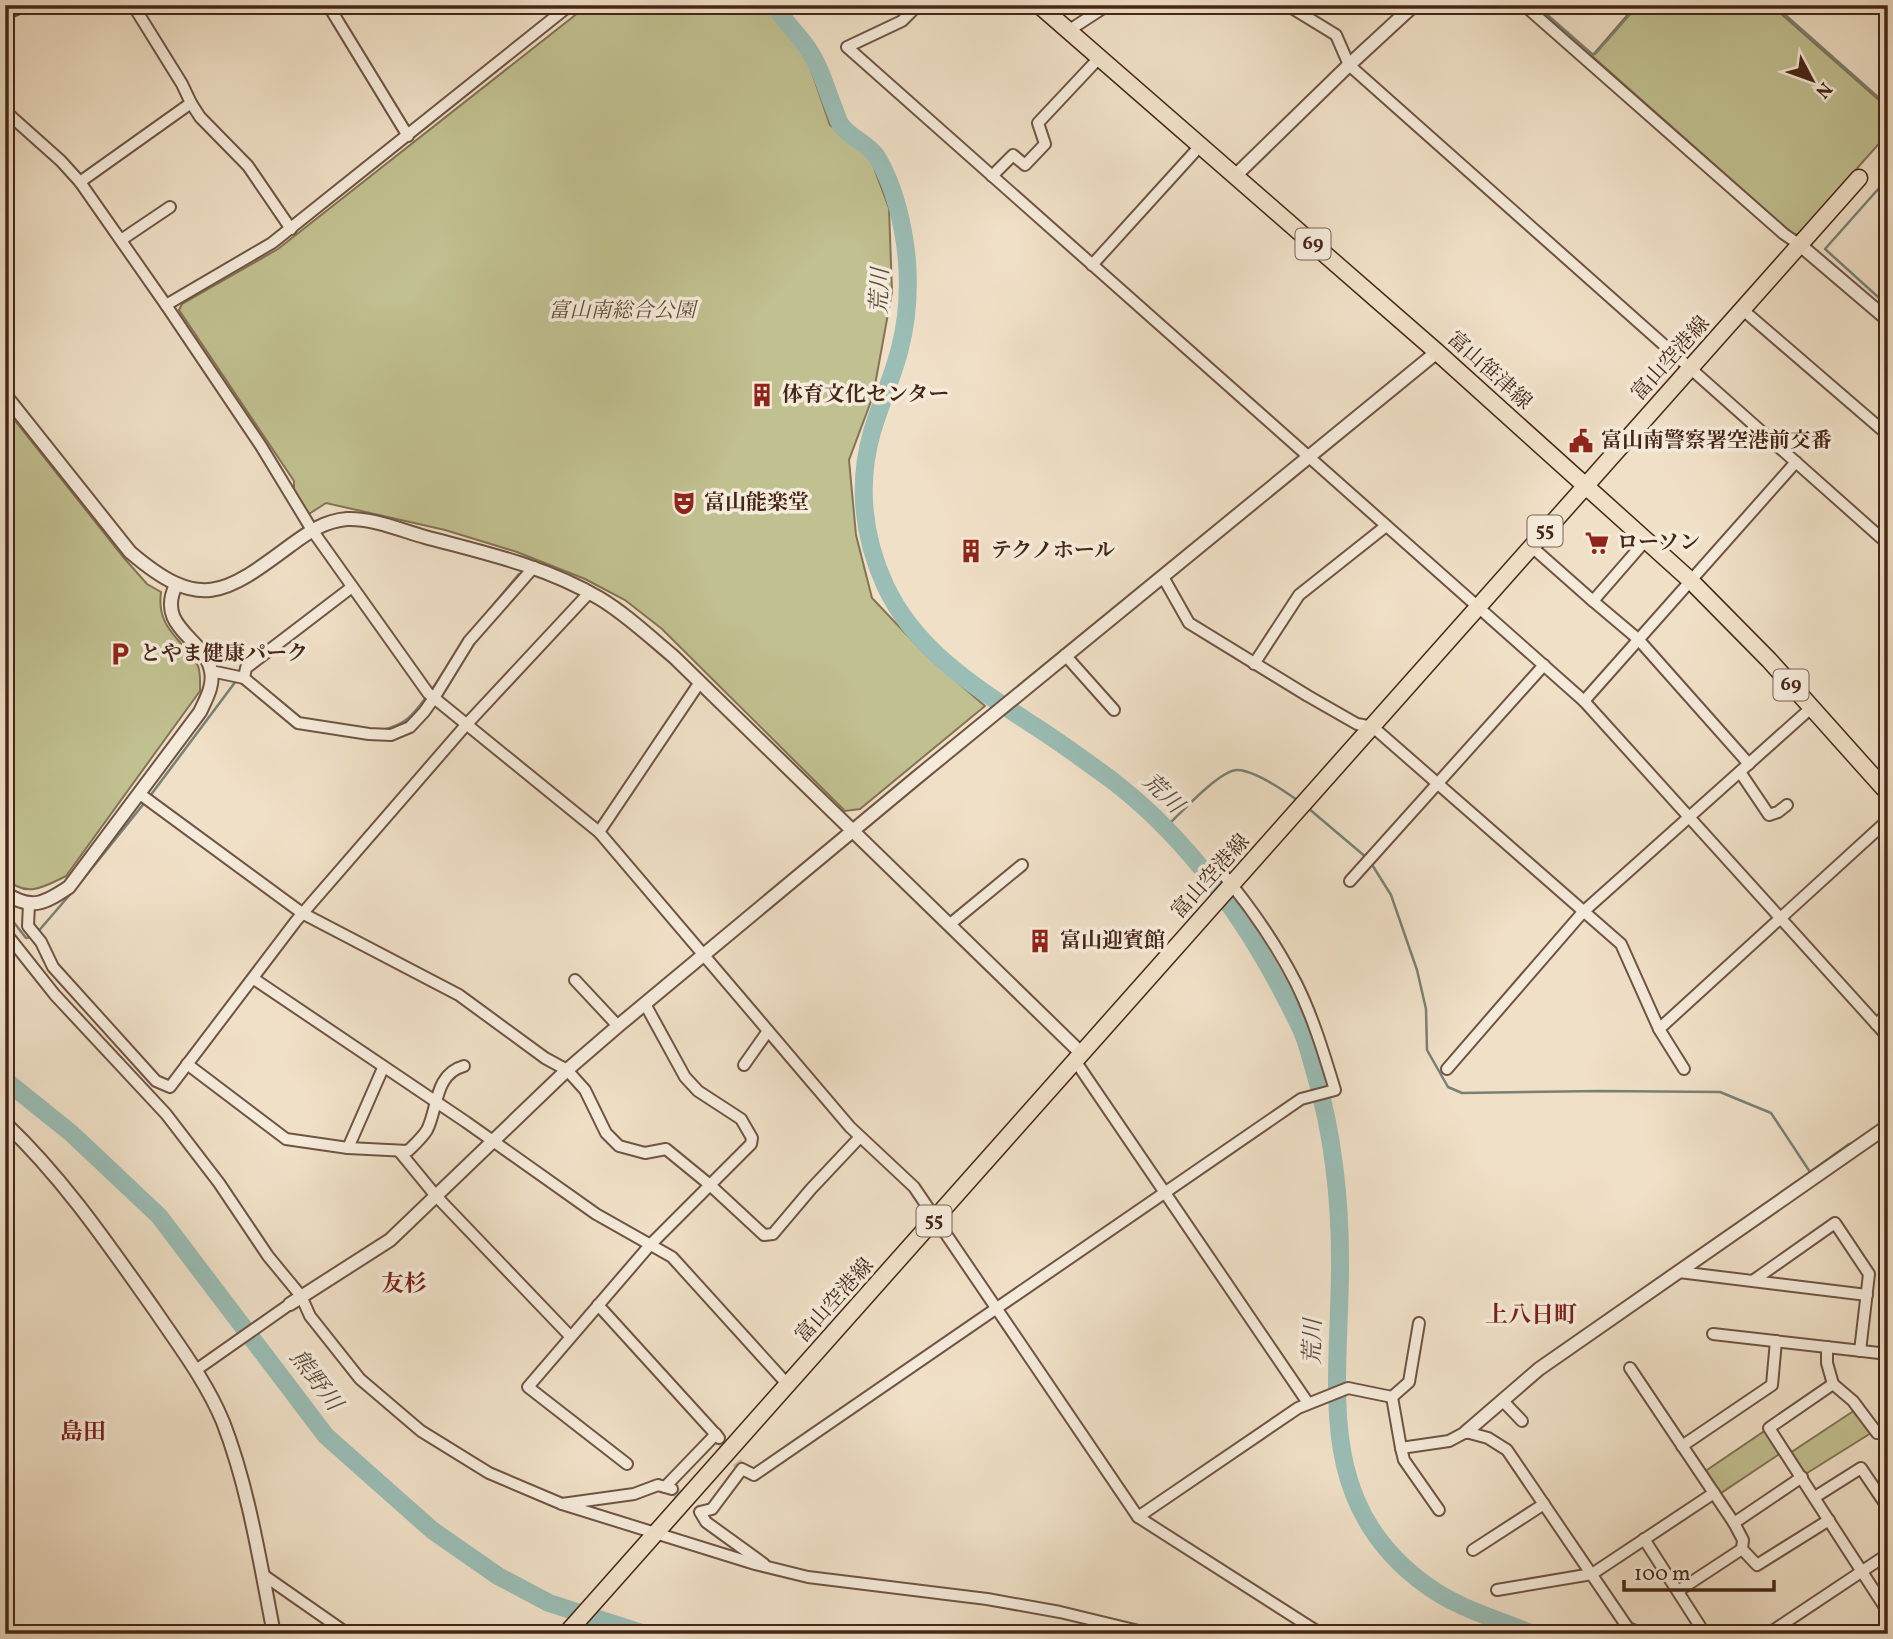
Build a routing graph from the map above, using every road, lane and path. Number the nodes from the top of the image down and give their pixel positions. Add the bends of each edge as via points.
1 (24, 5) edge
2 (133, 5) edge
3 (328, 5) edge
4 (570, 5) edge
5 (918, 5) edge
6 (1039, 5) edge
7 (1108, 5) edge
8 (1287, 5) edge
9 (1414, 5) edge
10 (1524, 5) edge
11 (556, 10) edge
12 (5, 13) edge
13 (1068, 31) junction
14 (1099, 58) junction
15 (1349, 65) junction
16 (191, 103) junction
17 (5, 111) edge
18 (408, 136) junction
19 (1200, 146) junction
20 (992, 176) junction
21 (1235, 176) junction
22 (1858, 178) dead end
23 (80, 182) junction
24 (170, 207) dead end
25 (291, 229) junction
26 (121, 240) junction
27 (1800, 244) junction
28 (1092, 265) junction
29 (166, 306) junction
30 (1744, 310) junction
31 (1888, 320) edge
32 (1437, 352) junction
33 (1691, 369) junction
34 (5, 395) edge
35 (1888, 435) edge
36 (1308, 457) junction
37 (1796, 462) junction
38 (1586, 485) junction
39 (1385, 526) junction
40 (312, 530) junction
41 (1646, 540) junction
42 (1888, 544) edge
43 (1532, 547) junction
44 (534, 567) junction
45 (1163, 577) junction
46 (1690, 580) junction
47 (176, 585) junction
48 (352, 587) junction
49 (589, 593) junction
50 (1593, 601) junction
51 (1478, 608) junction
52 (1638, 639) junction
53 (1065, 655) junction
54 (1254, 664) junction
55 (1544, 665) junction
56 (211, 671) junction
57 (244, 678) junction
58 (700, 682) junction
59 (432, 696) junction
60 (1584, 701) junction
61 (1811, 708) junction
62 (1114, 710) dead end
63 (466, 724) junction
64 (1373, 727) junction
65 (1749, 764) junction
66 (1740, 772) junction
67 (1438, 783) junction
68 (1888, 793) edge
69 (140, 794) junction
70 (1787, 805) dead end
71 (1690, 818) junction
72 (1888, 820) edge
73 (853, 831) junction
74 (598, 832) junction
75 (1022, 865) dead end
76 (1217, 867) dead end
77 (1350, 881) dead end
78 (1232, 885) junction
79 (5, 893) edge
80 (29, 904) junction
81 (1583, 912) junction
82 (302, 913) junction
83 (1780, 918) junction
84 (949, 925) junction
85 (5, 932) edge
86 (703, 955) junction
87 (254, 979) junction
88 (575, 980) dead end
89 (645, 1004) junction
90 (1888, 1014) edge
91 (1876, 1024) junction
92 (618, 1026) junction
93 (1659, 1029) junction
94 (768, 1031) junction
95 (1888, 1037) edge
96 (1079, 1058) junction
97 (187, 1065) junction
98 (744, 1065) dead end
99 (464, 1066) dead end
100 (383, 1068) junction
101 (1447, 1069) dead end
102 (1684, 1069) dead end
103 (567, 1070) junction
104 (435, 1101) junction
105 (5, 1123) edge
106 (1888, 1126) edge
107 (860, 1137) junction
108 (493, 1140) junction
109 (348, 1148) junction
110 (399, 1151) junction
111 (710, 1185) junction
112 (1165, 1193) junction
113 (436, 1196) junction
114 (937, 1218) junction
115 (650, 1245) junction
116 (1679, 1272) junction
117 (1754, 1280) junction
118 (1867, 1295) junction
119 (301, 1296) junction
120 (289, 1304) joint
121 (598, 1305) junction
122 (997, 1309) junction
123 (1419, 1323) dead end
124 (1713, 1334) dead end
125 (570, 1336) junction
126 (1776, 1341) junction
127 (1827, 1347) junction
128 (1860, 1351) junction
129 (1888, 1354) edge
130 (1630, 1368) dead end
131 (196, 1370) junction
132 (1833, 1384) junction
133 (788, 1385) junction
134 (1392, 1397) junction
135 (1502, 1400) junction
136 (1308, 1403) junction
137 (1522, 1422) dead end
138 (1888, 1426) edge
139 (1466, 1432) junction
140 (1682, 1446) junction
141 (1401, 1448) junction
142 (627, 1464) dead end
143 (1802, 1477) junction
144 (1714, 1493) junction
145 (1815, 1497) junction
146 (562, 1504) junction
147 (1544, 1504) junction
148 (1888, 1508) edge
149 (1439, 1510) dead end
150 (1138, 1517) junction
151 (1829, 1520) junction
152 (1734, 1523) junction
153 (652, 1538) junction
154 (1644, 1539) junction
155 (1742, 1549) junction
156 (1473, 1550) dead end
157 (1888, 1554) edge
158 (768, 1567) junction
159 (1862, 1572) junction
160 (262, 1574) junction
161 (1592, 1574) junction
162 (1497, 1590) dead end
163 (1678, 1591) junction
164 (1888, 1612) edge
165 (1783, 1630) edge
166 (274, 1634) edge
167 (348, 1634) edge
168 (566, 1634) edge
169 (1150, 1634) edge
170 (1321, 1634) edge
171 (1643, 1634) edge
172 (1705, 1634) edge
173 (1768, 1634) edge

1 - 12 street
2 - 16 street
3 - 18 street
4 - 11 street
5 - 20 street via 902,21 848,47
6 - 13 main road, 富山笹津線 / 69
7 - 13 street
8 - 15 street via 1336,35
9 - 15 street
10 - 27 street
11 - 18 street
13 - 14 main road, 富山笹津線 / 69
14 - 19 main road, 富山笹津線 / 69
14 - 20 street via 1038,123 1045,144 1025,165 1013,155
15 - 21 street
15 - 33 street
16 - 23 street
16 - 25 street via 248,166
17 - 23 street
18 - 25 street
19 - 21 main road, 富山笹津線 / 69
19 - 28 street
20 - 28 street
21 - 32 main road, 富山笹津線 / 69
22 - 27 main road, 富山空港線 / 55
23 - 26 street
24 - 26 street
25 - 29 street
26 - 29 street
27 - 30 main road, 富山空港線 / 55
27 - 31 street
28 - 36 street
29 - 40 street
30 - 33 main road, 富山空港線 / 55
30 - 35 street
32 - 36 street
32 - 38 main road, 富山笹津線 / 69
33 - 37 street
33 - 38 main road, 富山空港線 / 55
34 - 47 street via 130,552
36 - 39 street
36 - 45 street
37 - 42 street
37 - 46 street
38 - 41 main road, 富山笹津線 / 69
38 - 43 main road, 富山空港線 / 55
39 - 51 street
39 - 54 street via 1299,595
40 - 44 street via 333,521 363,520
40 - 47 street via 247,578 219,589 196,591
40 - 48 street
41 - 46 main road, 富山笹津線 / 69
41 - 50 street
43 - 50 street
43 - 51 main road, 富山空港線 / 55
44 - 49 street
44 - 59 street via 470,641
45 - 53 street
45 - 54 street via 1189,623
46 - 52 street
46 - 61 main road, 富山笹津線 / 69
47 - 56 street via 170,600 173,616
48 - 57 street via 246,668
48 - 59 street
49 - 58 street via 645,632
49 - 63 street
50 - 52 street
51 - 55 street
51 - 64 main road, 富山空港線 / 55
52 - 60 street
52 - 65 street
53 - 62 street
53 - 73 street
54 - 64 street via 1357,724
55 - 60 street
55 - 67 street
56 - 57 street
56 - 69 street via 210,690 200,712
57 - 59 street via 298,723 369,734 391,735 410,727
58 - 73 street
58 - 74 street
59 - 63 street
60 - 71 street
61 - 65 street
61 - 68 main road, 富山笹津線 / 69
63 - 74 street
63 - 82 street
64 - 67 street
64 - 78 main road, 富山空港線 / 55
65 - 66 street
66 - 70 street via 1769,815
66 - 71 street
67 - 77 street
67 - 81 street
69 - 80 street via 69,887 49,900
69 - 82 street
71 - 81 street
71 - 83 street
72 - 83 street
73 - 84 street
73 - 86 street
74 - 86 street
75 - 84 street
76 - 78 street
78 - 96 main road, 富山空港線 / 55
78 - 112 street via 1295,982 1335,1090 1301,1099
79 - 80 street
80 - 97 street via 29,926 53,967 156,1081 170,1087
81 - 93 street via 1621,944
81 - 101 street
82 - 87 street
82 - 103 street via 459,995
83 - 91 street
83 - 93 street
84 - 96 street
85 - 119 street via 55,995 166,1114
86 - 89 street
86 - 94 street
87 - 97 street
87 - 100 street
88 - 92 street
89 - 92 street
89 - 111 street via 685,1077 741,1119 752,1138
90 - 91 street
91 - 95 street
92 - 103 street
93 - 102 street
94 - 98 street
94 - 107 street
96 - 112 street
96 - 114 main road, 富山空港線 / 55
97 - 109 street via 286,1139
99 - 104 street via 448,1076
100 - 104 street
100 - 109 street
103 - 108 street
103 - 111 street via 585,1090 606,1133 619,1146 645,1153 666,1149
104 - 108 street
104 - 110 street via 427,1130 408,1151
105 - 131 street via 65,1186
106 - 116 street
107 - 111 street via 774,1234 764,1235
107 - 114 street via 914,1187
108 - 113 street
108 - 115 street
109 - 110 street
110 - 113 street
111 - 115 street
112 - 122 street
112 - 136 street
113 - 119 street via 390,1240
113 - 125 street
114 - 122 street
114 - 133 main road, 富山空港線 / 55
115 - 121 street
115 - 133 street via 672,1257
116 - 117 street
116 - 135 street
117 - 118 street
117 - 118 street via 1835,1223 1869,1274
118 - 128 street
119 - 120 street
119 - 146 street via 310,1316 360,1379 421,1431 489,1473
120 - 131 street
121 - 125 street
121 - 146 street via 718,1436 668,1488 658,1485 634,1494
122 - 150 street
122 - 158 street via 754,1475 742,1469 712,1509 700,1511 706,1522
123 - 134 street via 1409,1382
124 - 126 street
125 - 142 street via 528,1387
126 - 127 street
126 - 140 street via 1772,1385
127 - 128 street
127 - 132 street
128 - 129 street
130 - 140 street
131 - 160 street via 214,1403 242,1482
132 - 138 street via 1853,1401 1877,1433
132 - 143 street via 1769,1428
133 - 153 main road, 富山空港線 / 55
134 - 136 street via 1348,1388
134 - 141 street
135 - 137 street
135 - 139 street
136 - 150 street
139 - 141 street via 1449,1441
139 - 147 street via 1507,1450
140 - 144 street
141 - 149 street via 1404,1460
143 - 145 street
143 - 152 street
144 - 152 street
144 - 154 street
145 - 148 street via 1861,1468
145 - 151 street
146 - 153 street
147 - 156 street
147 - 161 street
150 - 170 street
151 - 155 street via 1757,1565
151 - 159 street
152 - 155 street via 1743,1540
153 - 158 street
153 - 168 main road, 富山空港線 / 55
154 - 161 street
154 - 163 street
155 - 163 street
157 - 159 street
158 - 169 street via 808,1577 987,1599
159 - 164 street
159 - 165 street
160 - 166 street
160 - 167 street
161 - 162 street
161 - 171 street via 1628,1628
163 - 172 street
165 - 173 street

